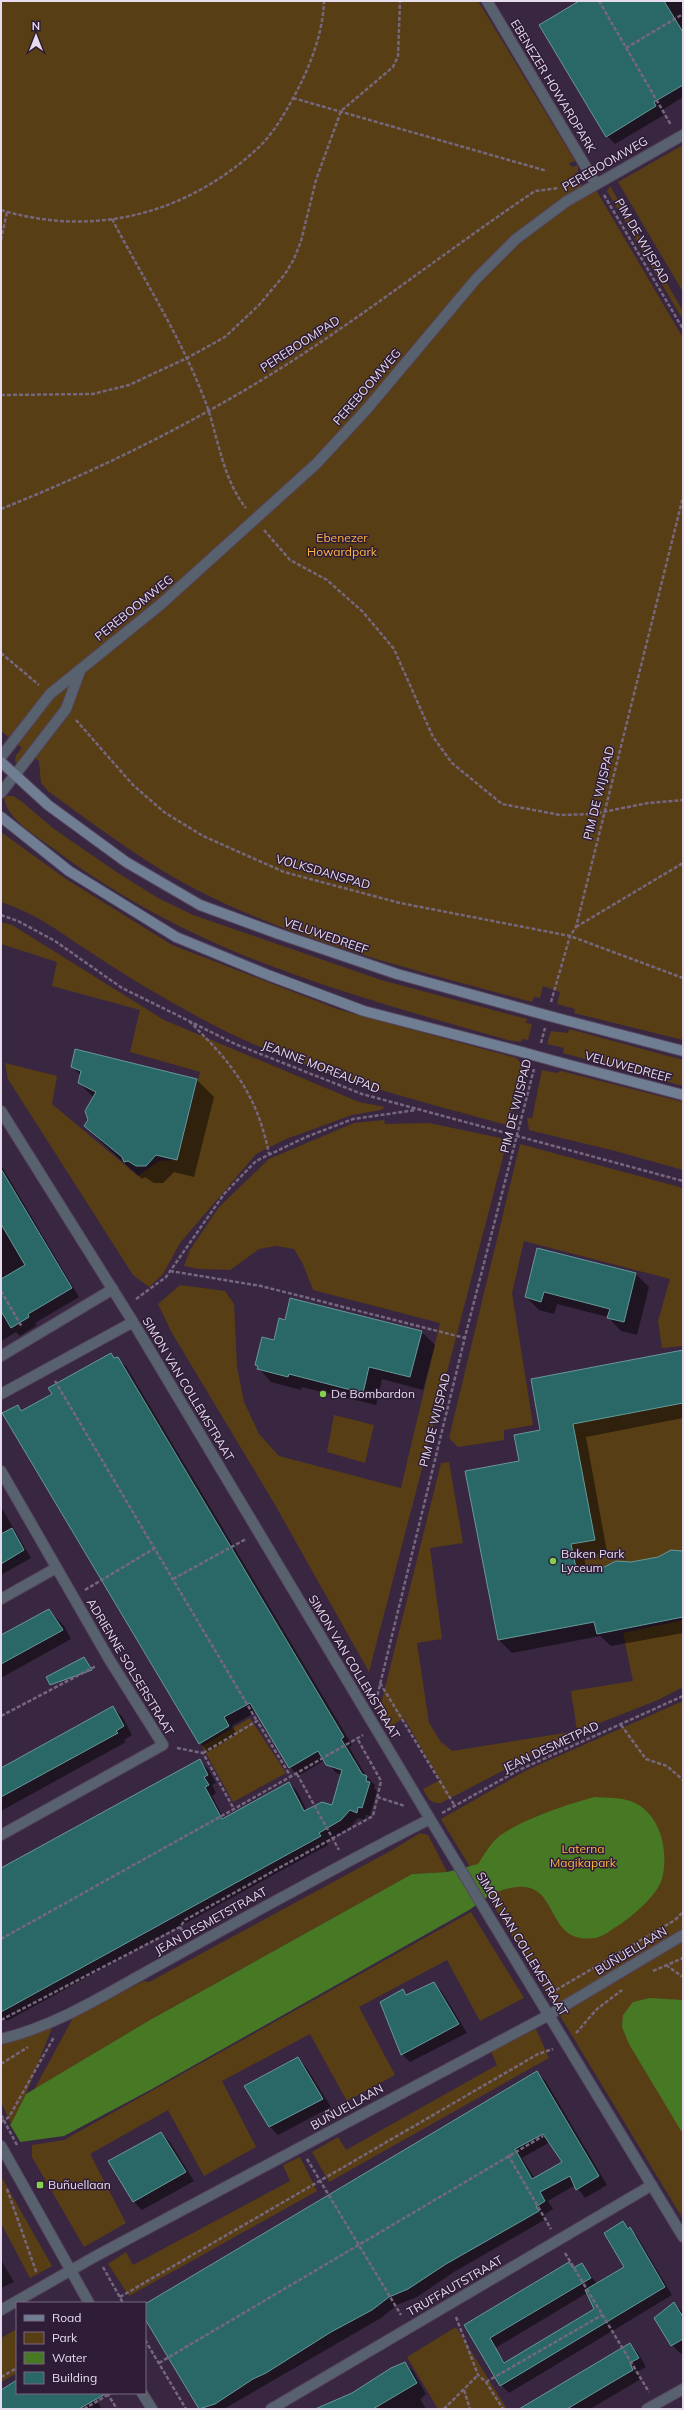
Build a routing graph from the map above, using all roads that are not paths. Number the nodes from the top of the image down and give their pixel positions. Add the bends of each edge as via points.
1 (487, 1) edge
2 (680, 137) edge
3 (596, 184) junction
4 (80, 671) junction
5 (1, 757) edge
6 (1, 762) edge
7 (16, 776) junction
8 (1, 793) edge
9 (1, 817) edge
10 (683, 1051) edge
11 (683, 1095) edge
12 (1, 1111) edge
13 (113, 1289) junction
14 (133, 1322) junction
15 (1, 1356) edge
16 (1, 1394) edge
17 (1, 1471) edge
18 (56, 1568) junction
19 (1, 1599) edge
20 (428, 1815) junction
21 (1, 1835) edge
22 (683, 1935) edge
23 (549, 2015) junction
24 (1, 2039) edge
25 (3, 2149) edge
26 (652, 2185) junction
27 (683, 2237) edge
28 (70, 2272) junction
29 (88, 2302) edge
30 (1, 2310) edge
31 (683, 2389) edge
32 (143, 2394) edge
33 (651, 2406) edge
34 (152, 2409) edge
35 (271, 2409) edge

1 - 3 street, EBENEZER HOWARDPARK
2 - 3 street, PEREBOOMWEG
3 - 4 street, PEREBOOMWEG via 567,200 516,239 476,279 367,409 316,464 160,605
4 - 5 street, PEREBOOMWEG via 50,694
4 - 7 street via 66,709
6 - 7 main road, VELUWEDREEF
7 - 8 street
7 - 10 main road, VELUWEDREEF, bridge via 48,805 126,862 200,905 397,974
9 - 11 main road, VELUWEDREEF, bridge via 69,871 176,937 364,1011
12 - 13 street, SIMON VAN COLLEMSTRAAT
13 - 14 street, SIMON VAN COLLEMSTRAAT
13 - 15 street
14 - 16 street
14 - 20 street, SIMON VAN COLLEMSTRAAT
17 - 18 street, ADRIENNE SOLSERSTRAAT
18 - 19 street
18 - 21 street, ADRIENNE SOLSERSTRAAT via 163,1745
20 - 23 street, SIMON VAN COLLEMSTRAAT
20 - 24 street, JEAN DESMETSTRAAT via 71,2013 19,2035
22 - 23 street, BUÑUELLAAN
23 - 26 street, SIMON VAN COLLEMSTRAAT
23 - 28 street, BUÑUELLAAN
25 - 28 street
26 - 27 street, SIMON VAN COLLEMSTRAAT
26 - 35 street, TRUFFAUTSTRAAT
28 - 29 street
28 - 30 street, BUÑUELLAAN
31 - 33 street
32 - 34 street

